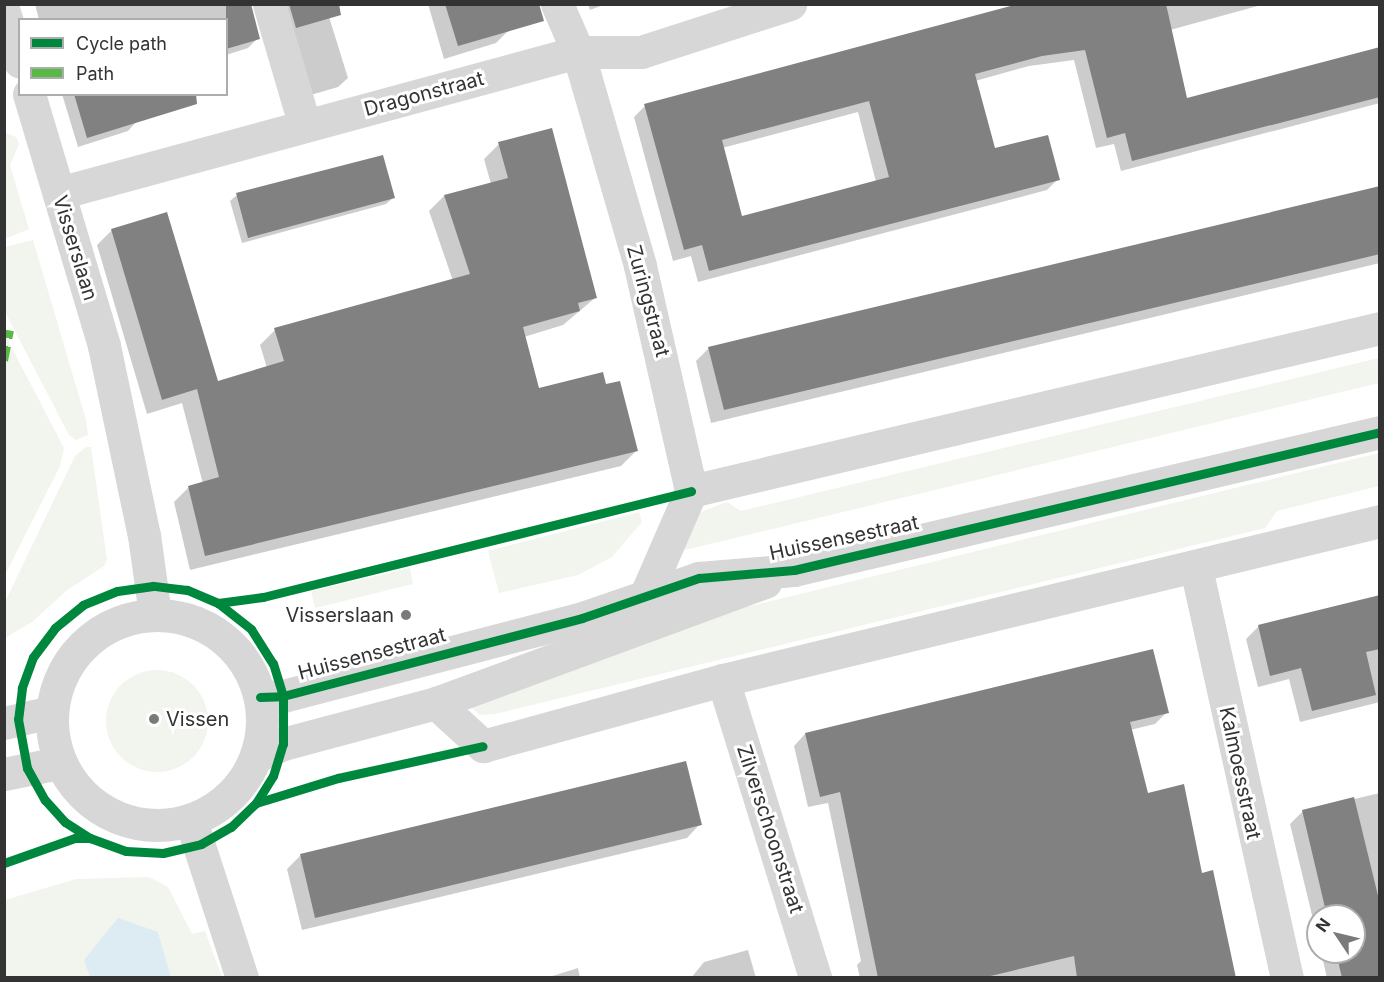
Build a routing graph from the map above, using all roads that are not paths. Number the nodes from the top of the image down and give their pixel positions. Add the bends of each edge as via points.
1 (269, 4) edge
2 (557, 4) edge
3 (790, 4) edge
4 (4, 12) edge
5 (578, 52) junction
6 (18, 56) edge
7 (30, 96) edge
8 (305, 126) junction
9 (59, 193) junction
10 (1380, 328) edge
11 (1380, 432) edge
12 (691, 491) junction
13 (1380, 521) edge
14 (1196, 568) junction
15 (794, 570) junction
16 (645, 597) junction
17 (155, 614) junction
18 (723, 680) junction
19 (260, 697) junction
20 (436, 703) junction
21 (51, 712) junction
22 (4, 723) edge
23 (256, 756) junction
24 (59, 763) junction
25 (4, 774) edge
26 (191, 821) junction
27 (242, 978) edge
28 (815, 978) edge
29 (1287, 978) edge

1 - 8 street
2 - 5 street, Zuringstraat
3 - 5 street, Dragonstraat via 641,52
4 - 6 street
5 - 8 street, Dragonstraat
5 - 12 street, Zuringstraat via 640,266
7 - 9 street, Visserslaan
8 - 9 street, Dragonstraat
9 - 17 street, Visserslaan via 107,356 144,535
10 - 12 street
11 - 15 street, Huissensestraat
12 - 16 street
13 - 14 street
14 - 18 street
14 - 29 street, Kalmoesstraat
15 - 16 street, Huissensestraat via 699,578
15 - 20 street, Huissensestraat via 707,606
16 - 19 street, Huissensestraat via 582,618 284,696
17 - 19 street via 191,620 223,637 247,665
17 - 21 street via 124,619 96,633 81,647 58,682
18 - 20 street via 483,746
18 - 28 street, Zilverschoonstraat
19 - 23 street via 263,717
20 - 23 street, Huissensestraat via 283,744
21 - 22 street
21 - 24 street
23 - 26 street via 234,791 219,806
24 - 25 street
24 - 26 street via 88,801 111,817 137,825
26 - 27 street

